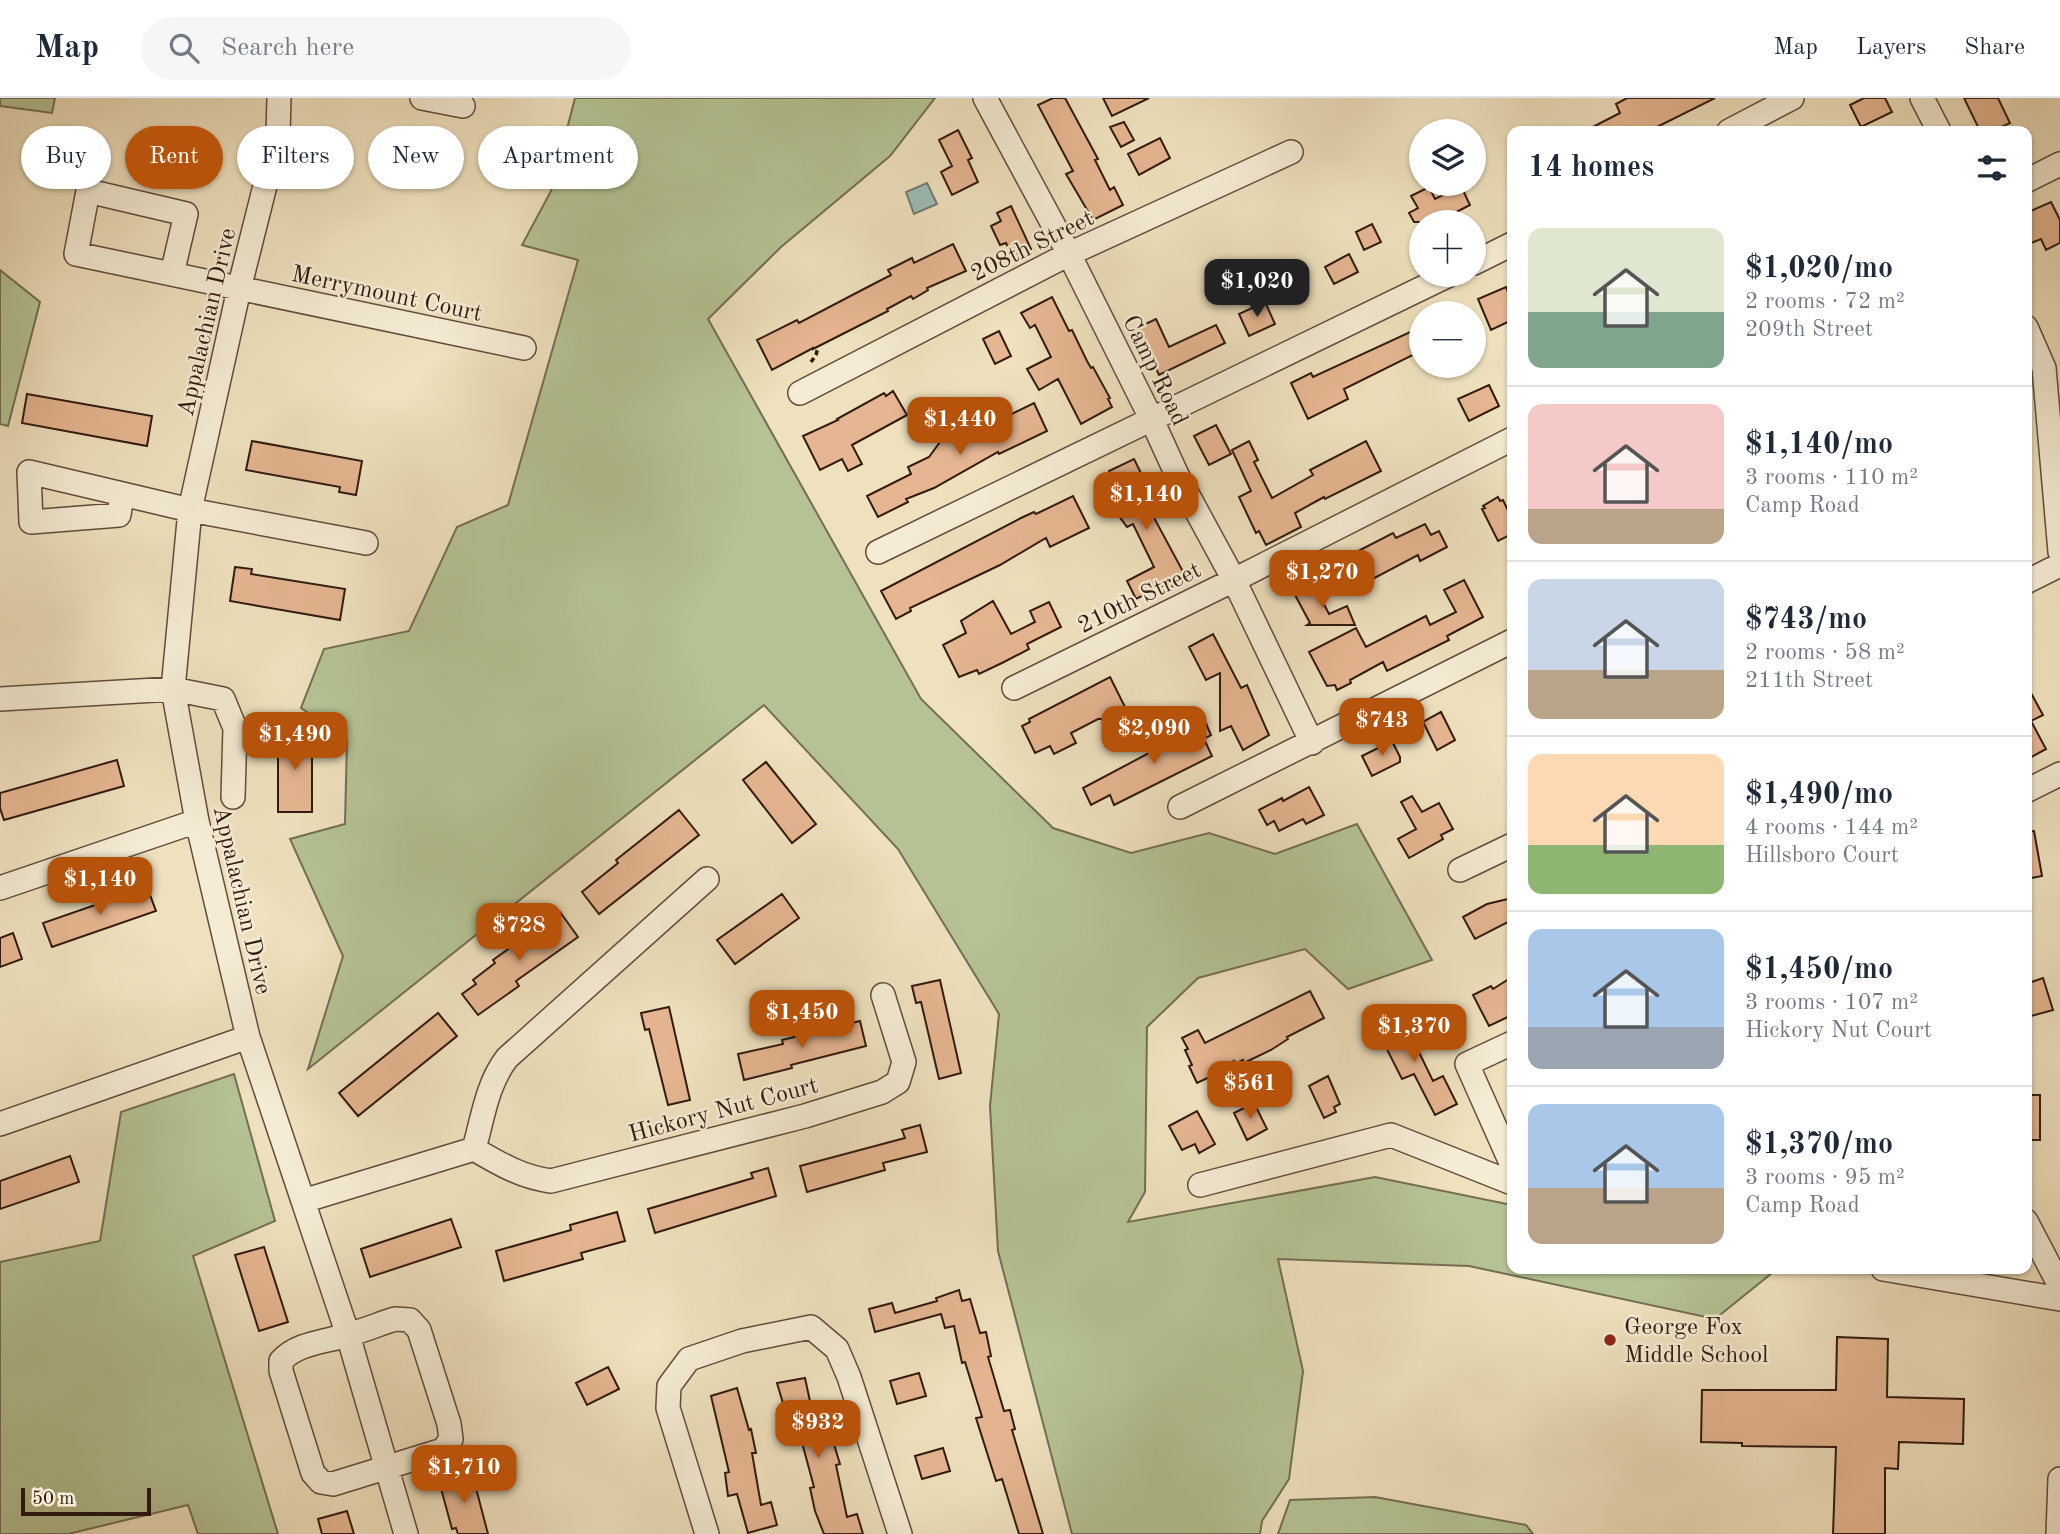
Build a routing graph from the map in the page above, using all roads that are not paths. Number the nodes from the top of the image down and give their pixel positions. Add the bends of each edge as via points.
1 (279, 98) edge
2 (422, 98) edge
3 (985, 98) edge
4 (1792, 98) edge
5 (1923, 98) edge
6 (463, 106) dead end
7 (1738, 126) edge
8 (1937, 126) edge
9 (1291, 152) dead end
10 (2060, 164) edge
11 (2032, 178) edge
12 (1507, 246) edge
13 (1069, 254) junction
14 (1486, 257) edge
15 (172, 274) junction
16 (1424, 287) edge
17 (239, 289) junction
18 (2032, 336) edge
19 (524, 348) dead end
20 (2052, 364) edge
21 (800, 393) dead end
22 (1151, 418) junction
23 (1507, 442) edge
24 (122, 494) dead end
25 (191, 510) junction
26 (366, 543) dead end
27 (878, 552) dead end
28 (2060, 552) edge
29 (2060, 565) edge
30 (2032, 579) edge
31 (1234, 580) junction
32 (1507, 644) edge
33 (1014, 688) dead end
34 (173, 689) junction
35 (0, 699) edge
36 (1312, 743) junction
37 (2060, 774) edge
38 (2032, 788) edge
39 (233, 797) dead end
40 (1180, 807) dead end
41 (197, 821) junction
42 (1507, 847) edge
43 (1460, 870) dead end
44 (707, 879) dead end
45 (0, 888) edge
46 (883, 995) dead end
47 (248, 1037) junction
48 (1507, 1045) edge
49 (0, 1124) edge
50 (474, 1149) junction
51 (1507, 1154) edge
52 (1507, 1181) edge
53 (1200, 1185) dead end
54 (303, 1201) junction
55 (2032, 1232) edge
56 (1912, 1274) edge
57 (2060, 1286) edge
58 (2060, 1299) edge
59 (348, 1335) junction
60 (385, 1467) junction
61 (2060, 1479) edge
62 (406, 1534) edge
63 (707, 1534) edge
64 (900, 1534) edge
65 (2058, 1534) edge

1 - 17 street, Appalachian Drive via 278,134
2 - 6 street
3 - 13 street, Camp Road
4 - 7 street
5 - 8 street
9 - 13 street, 208th Street
10 - 11 street
12 - 14 street
13 - 21 street, 208th Street
13 - 22 street, Camp Road
15 - 15 street, Merrymount Court via 76,254 88,191 186,214
15 - 17 street, Merrymount Court
16 - 22 street
17 - 19 street, Merrymount Court
17 - 25 street, Appalachian Drive
18 - 20 street
20 - 28 street
22 - 27 street
22 - 31 street, Camp Road
23 - 31 street, 210th Street
24 - 25 street
25 - 26 street
25 - 34 street, Appalachian Drive
29 - 30 street
31 - 33 street, 210th Street
31 - 36 street, Camp Road
32 - 36 street
34 - 35 street
34 - 39 street via 223,699 235,728
34 - 41 street, Appalachian Drive
36 - 40 street
37 - 38 street
41 - 45 street
41 - 47 street, Appalachian Drive
42 - 43 street
44 - 50 street via 507,1058 491,1085
46 - 50 street, Hickory Nut Court via 904,1062 898,1082 882,1092 551,1181 514,1172
47 - 49 street
47 - 54 street, Appalachian Drive
48 - 51 street via 1468,1064
50 - 54 street
52 - 53 street via 1391,1135
54 - 59 street, Appalachian Drive
55 - 57 street
56 - 58 street
59 - 60 street, Appalachian Drive
59 - 60 street via 395,1319 410,1320 419,1329 449,1424 451,1440 443,1450
59 - 60 street via 288,1353 281,1361 281,1371 313,1473 321,1482 333,1484
60 - 62 street, Appalachian Drive
61 - 65 street
63 - 64 street via 668,1408 669,1386 689,1359 742,1341 811,1327 837,1349

